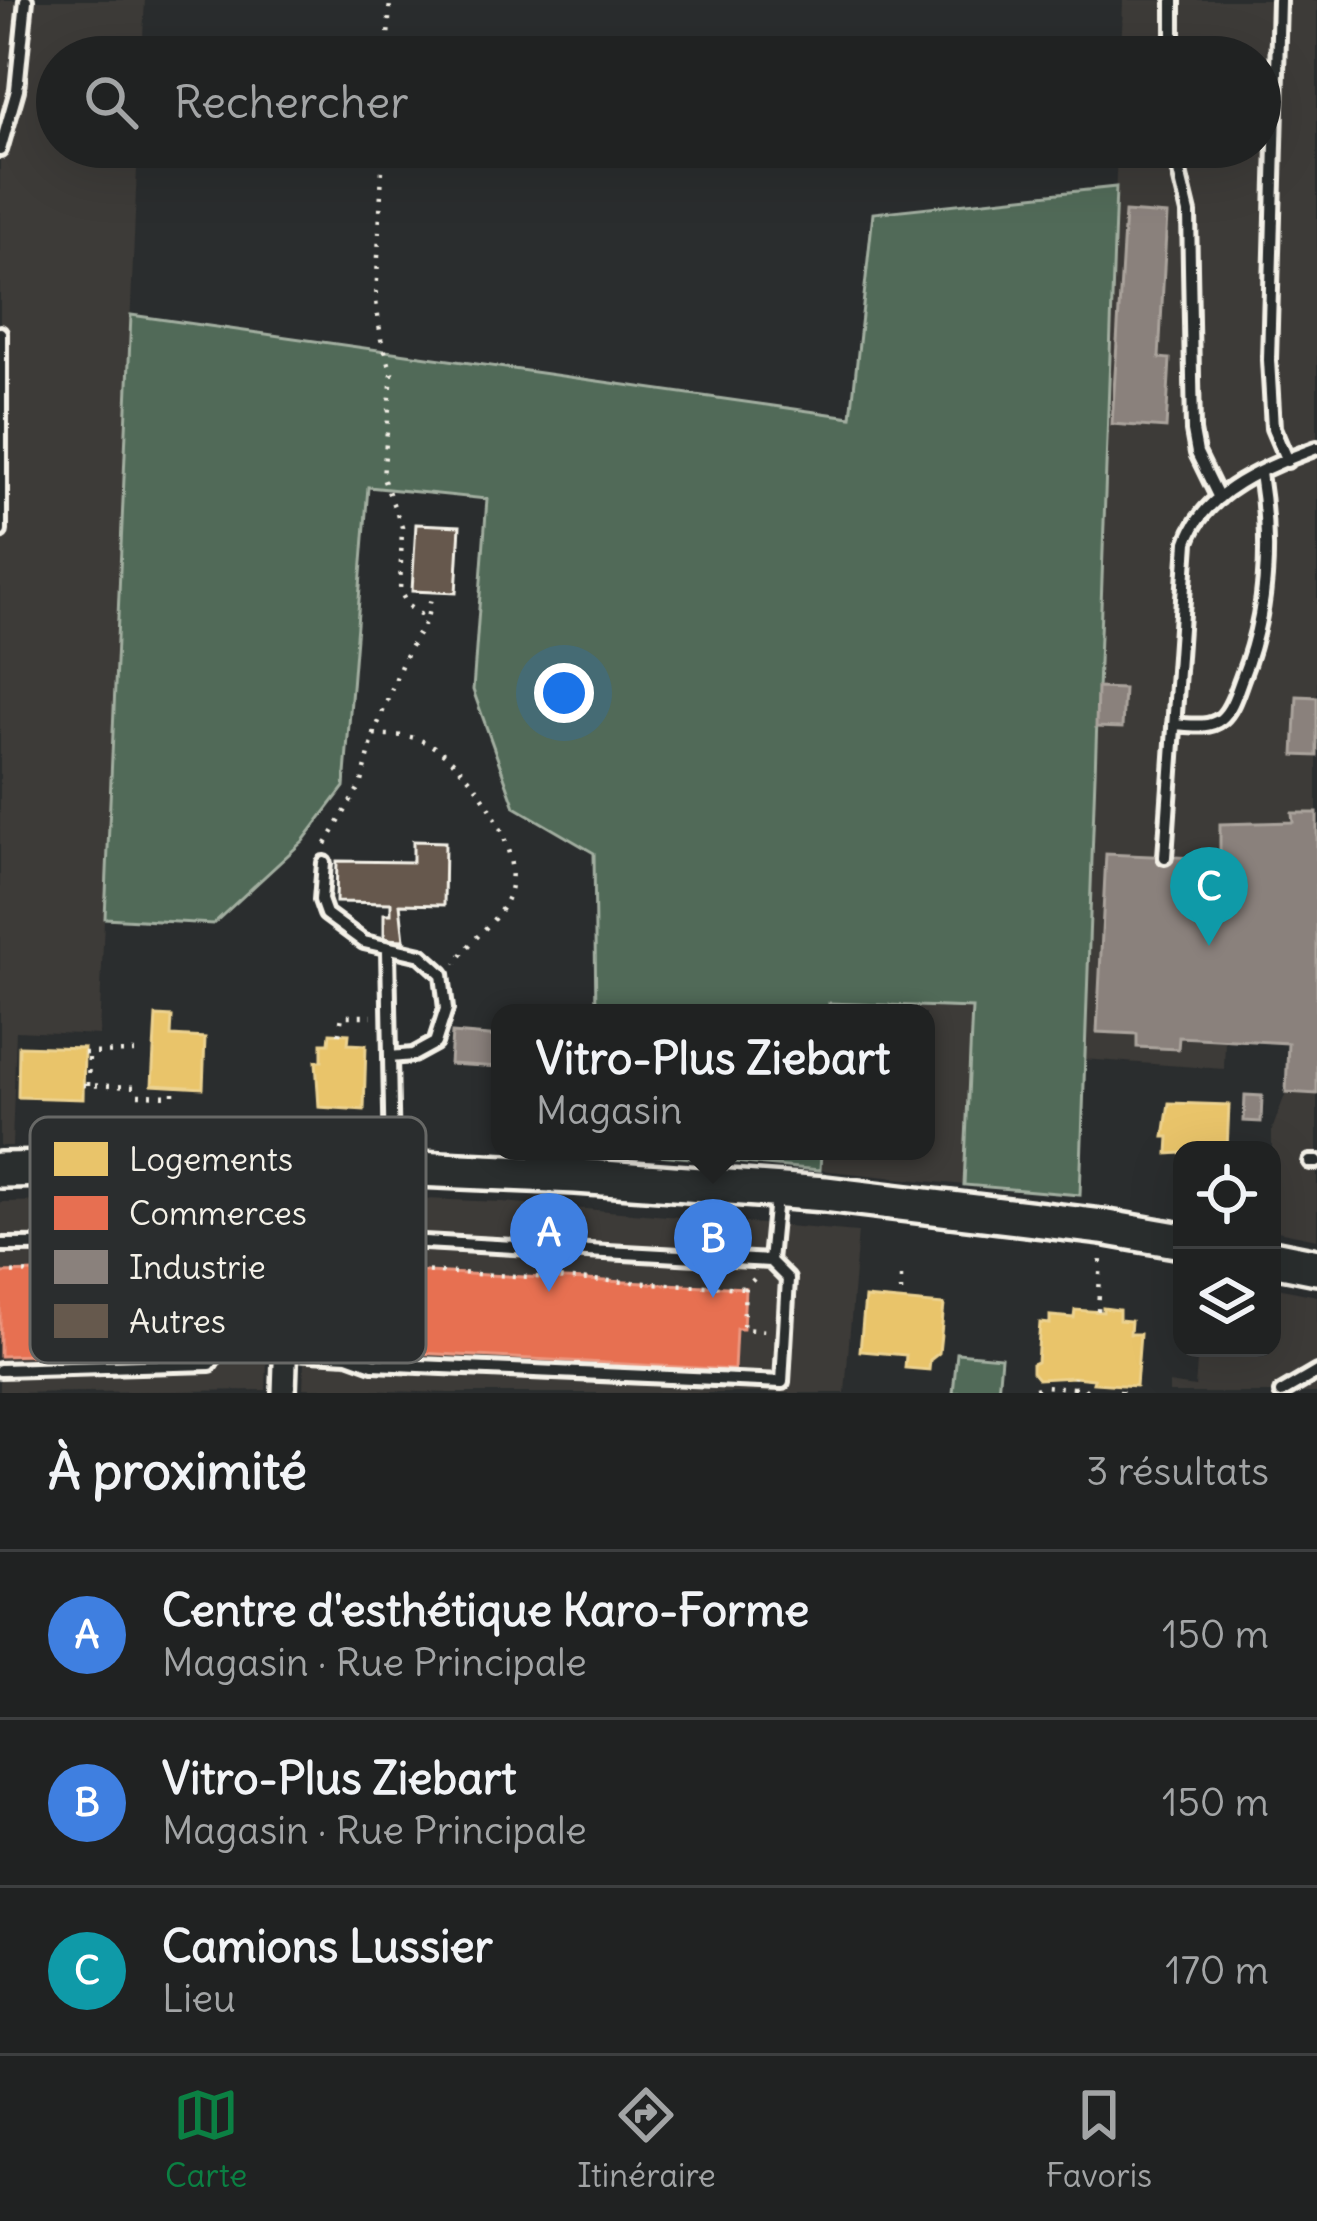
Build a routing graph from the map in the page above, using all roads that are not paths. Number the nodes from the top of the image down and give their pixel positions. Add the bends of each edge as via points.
1 (26, 0) edge
2 (1174, 0) edge
3 (1279, 0) edge
4 (1173, 36) edge
5 (1278, 36) edge
6 (0, 150) edge
7 (1178, 168) edge
8 (1274, 168) edge
9 (0, 333) edge
10 (1317, 448) edge
11 (1287, 461) junction
12 (1260, 473) junction
13 (1219, 498) junction
14 (0, 531) edge
15 (1174, 724) junction
16 (1165, 857) dead end
17 (324, 862) road end
18 (388, 950) junction
19 (390, 1057) junction
20 (395, 1117) edge
21 (30, 1169) edge
22 (426, 1169) edge
23 (0, 1170) edge
24 (777, 1191) junction
25 (1173, 1239) edge
26 (426, 1240) edge
27 (0, 1245) edge
28 (30, 1245) edge
29 (1281, 1260) edge
30 (770, 1262) junction
31 (1317, 1267) edge
32 (211, 1363) edge
33 (285, 1363) edge
34 (370, 1363) edge
35 (0, 1370) edge
36 (1317, 1372) edge
37 (284, 1393) edge
38 (1281, 1393) edge

1 - 6 lane via 17,90
2 - 4 lane
3 - 5 lane
7 - 13 lane via 1189,212 1193,431
8 - 11 lane via 1269,360 1274,428
9 - 14 lane
10 - 11 lane
11 - 12 lane
12 - 13 lane
12 - 15 lane via 1264,597 1253,650 1221,719
13 - 15 lane via 1187,542
15 - 16 lane
17 - 18 lane via 326,914
18 - 19 lane
18 - 19 lane via 428,958 442,974 446,1009 435,1043
19 - 20 lane
21 - 23 main road
22 - 24 main road
24 - 25 main road
24 - 30 lane
26 - 30 lane
27 - 28 lane
29 - 31 main road
30 - 34 lane via 788,1279 782,1382
32 - 35 lane
33 - 37 street
36 - 38 lane

